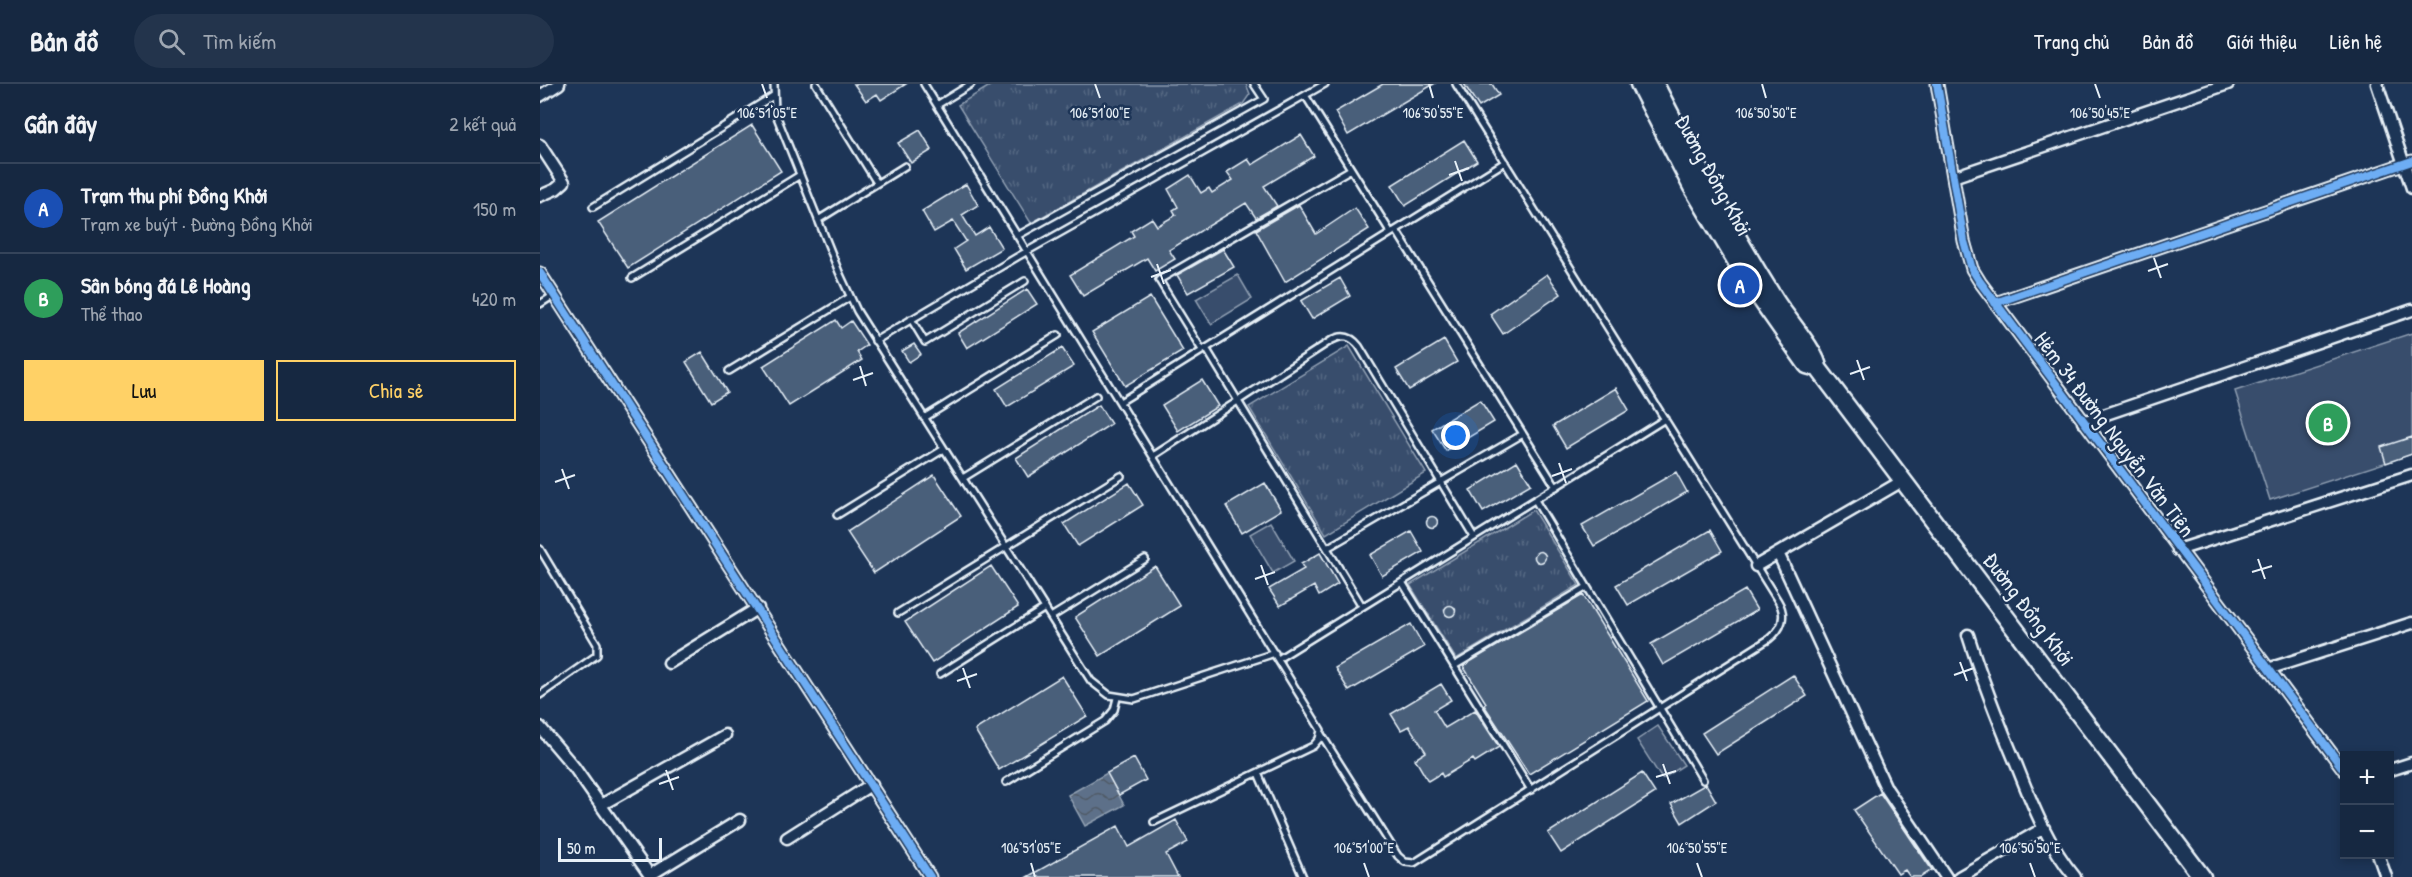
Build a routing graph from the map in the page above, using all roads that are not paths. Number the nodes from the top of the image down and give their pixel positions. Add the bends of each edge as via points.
1 (559, 84) edge
2 (774, 84) edge
3 (816, 84) edge
4 (924, 84) edge
5 (971, 84) edge
6 (1254, 84) edge
7 (1324, 84) edge
8 (1456, 84) edge
9 (1639, 84) edge
10 (1655, 84) edge
11 (1937, 84) edge
12 (2228, 84) edge
13 (2377, 84) edge
14 (1305, 95) junction
15 (540, 96) edge
16 (773, 96) junction
17 (937, 105) junction
18 (540, 145) edge
19 (1505, 162) junction
20 (2408, 162) edge
21 (905, 166) dead end
22 (1351, 169) junction
23 (800, 175) junction
24 (1953, 177) junction
25 (877, 183) junction
26 (2412, 188) edge
27 (540, 196) edge
28 (593, 207) dead end
29 (818, 220) junction
30 (1393, 231) junction
31 (1017, 236) junction
32 (1027, 251) junction
33 (540, 273) edge
34 (632, 278) dead end
35 (1025, 281) dead end
36 (554, 295) junction
37 (850, 297) junction
38 (1995, 303) junction
39 (540, 304) edge
40 (2412, 310) edge
41 (911, 319) junction
42 (1058, 336) dead end
43 (875, 340) junction
44 (1204, 349) junction
45 (1818, 368) junction
46 (729, 371) dead end
47 (1096, 396) dead end
48 (1238, 401) junction
49 (1120, 402) junction
50 (924, 418) junction
51 (1665, 419) junction
52 (2083, 422) junction
53 (1523, 434) junction
54 (944, 449) junction
55 (1153, 456) junction
56 (2412, 475) edge
57 (1121, 476) dead end
58 (963, 478) junction
59 (1904, 480) junction
60 (1441, 482) junction
61 (1556, 487) junction
62 (1535, 500) junction
63 (837, 515) dead end
64 (1474, 537) junction
65 (1006, 547) junction
66 (1327, 548) junction
67 (540, 549) edge
68 (2178, 550) junction
69 (1778, 553) junction
70 (1145, 559) dead end
71 (1756, 566) junction
72 (1402, 582) junction
73 (1587, 587) junction
74 (1362, 606) junction
75 (758, 608) junction
76 (1045, 608) junction
77 (898, 613) dead end
78 (1051, 617) junction
79 (2412, 623) edge
80 (1968, 635) dead end
81 (1276, 656) junction
82 (669, 663) dead end
83 (1454, 666) junction
84 (2268, 669) junction
85 (940, 674) dead end
86 (540, 695) edge
87 (1117, 698) junction
88 (1660, 708) junction
89 (540, 727) edge
90 (1321, 734) junction
91 (725, 735) dead end
92 (2412, 763) edge
93 (2340, 765) edge
94 (2394, 769) edge
95 (1258, 773) junction
96 (1703, 780) dead end
97 (1006, 782) dead end
98 (872, 784) junction
99 (1530, 790) junction
100 (601, 805) junction
101 (740, 820) dead end
102 (1154, 822) dead end
103 (2044, 828) junction
104 (787, 838) dead end
105 (2379, 859) edge
106 (650, 876) edge
107 (930, 877) edge
108 (1303, 877) edge
109 (1946, 877) edge
110 (1959, 877) edge
111 (2075, 877) edge
112 (2202, 877) edge
113 (2386, 877) edge

1 - 15 street
2 - 16 lane
3 - 25 lane
4 - 17 lane
5 - 17 lane
6 - 31 lane via 1264,99
7 - 14 lane
8 - 19 lane
9 - 45 main road, Đường Đồng Khởi via 1692,187 1764,306 1803,361
10 - 45 main road, Đường Đồng Khởi via 1749,258 1816,356
11 - 24 street, Hẻm 34 Đường Nguyễn Văn Tiên
12 - 24 street
13 - 20 street
14 - 22 lane
14 - 32 lane
16 - 23 lane via 775,112
16 - 28 lane
17 - 31 lane
18 - 27 street via 564,182
19 - 30 lane
19 - 51 lane
20 - 26 street
20 - 38 street
21 - 25 lane
22 - 30 lane
22 - 44 lane via 1159,280
23 - 29 lane
23 - 34 lane
24 - 38 street, Hẻm 34 Đường Nguyễn Văn Tiên via 1969,261
25 - 29 lane
29 - 37 lane
30 - 44 lane
30 - 53 lane
31 - 32 lane
32 - 41 lane
32 - 49 lane
33 - 36 street
35 - 41 lane via 925,342
36 - 39 lane
36 - 75 street
37 - 43 lane
37 - 46 lane
38 - 52 street, Hẻm 34 Đường Nguyễn Văn Tiên
40 - 52 street
41 - 43 lane
42 - 50 lane
43 - 50 lane
44 - 48 lane
44 - 49 lane
45 - 59 main road, Đường Đồng Khởi
47 - 58 lane
48 - 55 lane
48 - 60 lane via 1332,340 1350,337
48 - 66 lane
49 - 55 lane
50 - 54 lane
51 - 61 lane
51 - 71 lane
52 - 68 street, Hẻm 34 Đường Nguyễn Văn Tiên
53 - 60 lane
53 - 61 lane
54 - 58 lane
54 - 63 lane
55 - 81 lane
56 - 68 street
57 - 65 lane
58 - 65 lane
59 - 69 street
59 - 112 main road, Đường Đồng Khởi
60 - 64 lane
60 - 66 lane
61 - 62 lane
62 - 64 lane
62 - 73 lane
64 - 72 lane
65 - 76 lane
65 - 77 lane
66 - 74 lane
67 - 86 lane via 599,651
68 - 84 street, Hẻm 34 Đường Nguyễn Văn Tiên
69 - 71 street
69 - 109 street via 1887,788
70 - 78 lane
71 - 88 lane via 1781,607 1783,619 1779,629
72 - 74 lane
72 - 83 lane
73 - 83 lane
73 - 88 lane
74 - 81 lane
75 - 82 street
75 - 98 street
76 - 78 lane
76 - 85 lane
78 - 87 lane via 1091,681 1102,692
79 - 84 street
80 - 103 street via 1992,706
81 - 87 lane via 1134,699
81 - 90 lane
83 - 99 lane
84 - 93 street, Hẻm 34 Đường Nguyễn Văn Tiên
87 - 97 lane via 1105,721
88 - 96 lane
88 - 99 lane
89 - 100 street
90 - 95 lane via 1313,746
90 - 99 lane via 1405,862 1418,862
91 - 100 street
92 - 94 street
95 - 102 lane
95 - 108 lane
98 - 104 street
98 - 107 street
100 - 106 street
101 - 106 street
103 - 110 street
103 - 111 street
105 - 113 street

